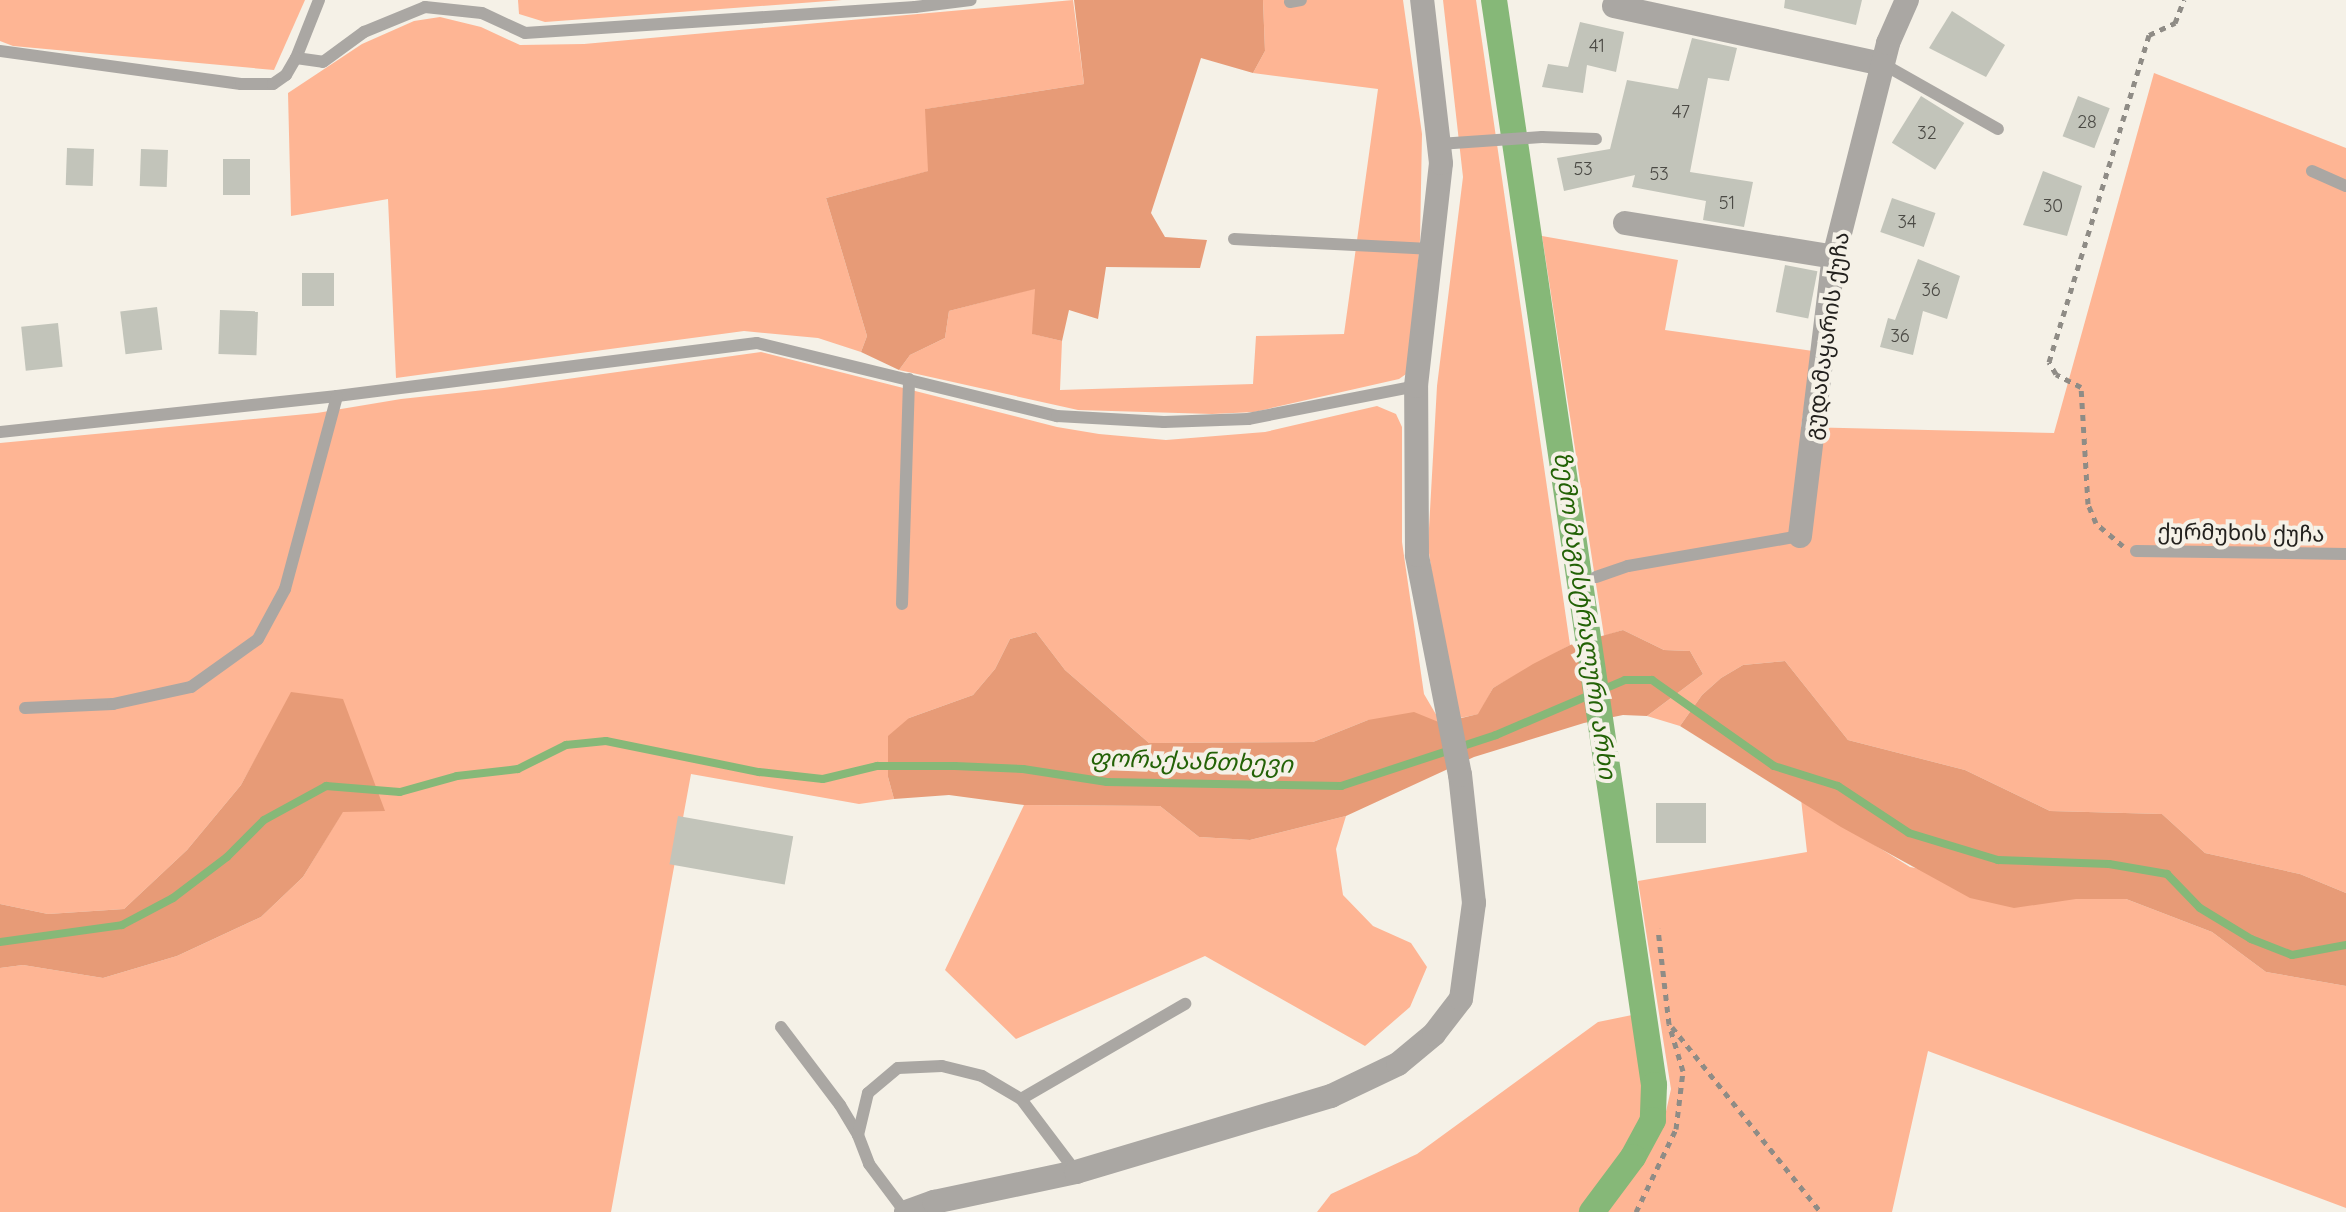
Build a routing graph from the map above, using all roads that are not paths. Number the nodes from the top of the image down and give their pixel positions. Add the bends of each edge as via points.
1 (319, 0) edge
2 (971, 0) edge
3 (1422, 0) edge
4 (1907, 0) edge
5 (1614, 6) dead end
6 (0, 51) edge
7 (296, 58) junction
8 (1883, 64) junction
9 (1998, 129) dead end
10 (1596, 139) dead end
11 (1449, 143) junction
12 (2312, 171) dead end
13 (2346, 186) edge
14 (1625, 223) dead end
15 (1234, 239) dead end
16 (1434, 249) junction
17 (1834, 257) junction
18 (909, 379) junction
19 (1416, 386) junction
20 (337, 396) junction
21 (0, 432) edge
22 (1800, 536) joint
23 (2136, 551) road end
24 (2346, 554) edge
25 (1596, 577) dead end
26 (902, 604) dead end
27 (25, 708) dead end
28 (1185, 1004) dead end
29 (781, 1027) dead end
30 (1021, 1099) junction
31 (858, 1135) junction
32 (1076, 1172) junction
33 (906, 1212) edge

1 - 7 lane
2 - 7 lane via 525,33 482,13 425,7 364,32 323,62
3 - 11 street
4 - 8 street, გუდამაყარის ქუჩა
5 - 8 street
6 - 7 lane via 241,84 273,84
8 - 9 lane
8 - 17 street, გუდამაყარის ქუჩა
10 - 11 lane
11 - 16 street via 1441,163
12 - 13 lane
14 - 17 street
15 - 16 lane
16 - 19 street
17 - 22 street, გუდამაყარის ქუჩა
18 - 19 lane via 1057,416 1164,422 1248,419
18 - 20 lane via 757,343
18 - 26 lane
19 - 32 street via 1417,555 1460,775 1474,903 1461,999 1434,1034 1398,1064 1331,1096
20 - 21 lane
20 - 27 lane via 285,589 258,639 191,687 113,704
22 - 25 lane via 1628,566
23 - 24 lane, ქურმუხის ქუჩა
28 - 30 lane
29 - 31 lane
30 - 31 lane via 982,1076 942,1066 898,1068 868,1093
30 - 32 lane
31 - 33 lane via 869,1164
32 - 33 street

